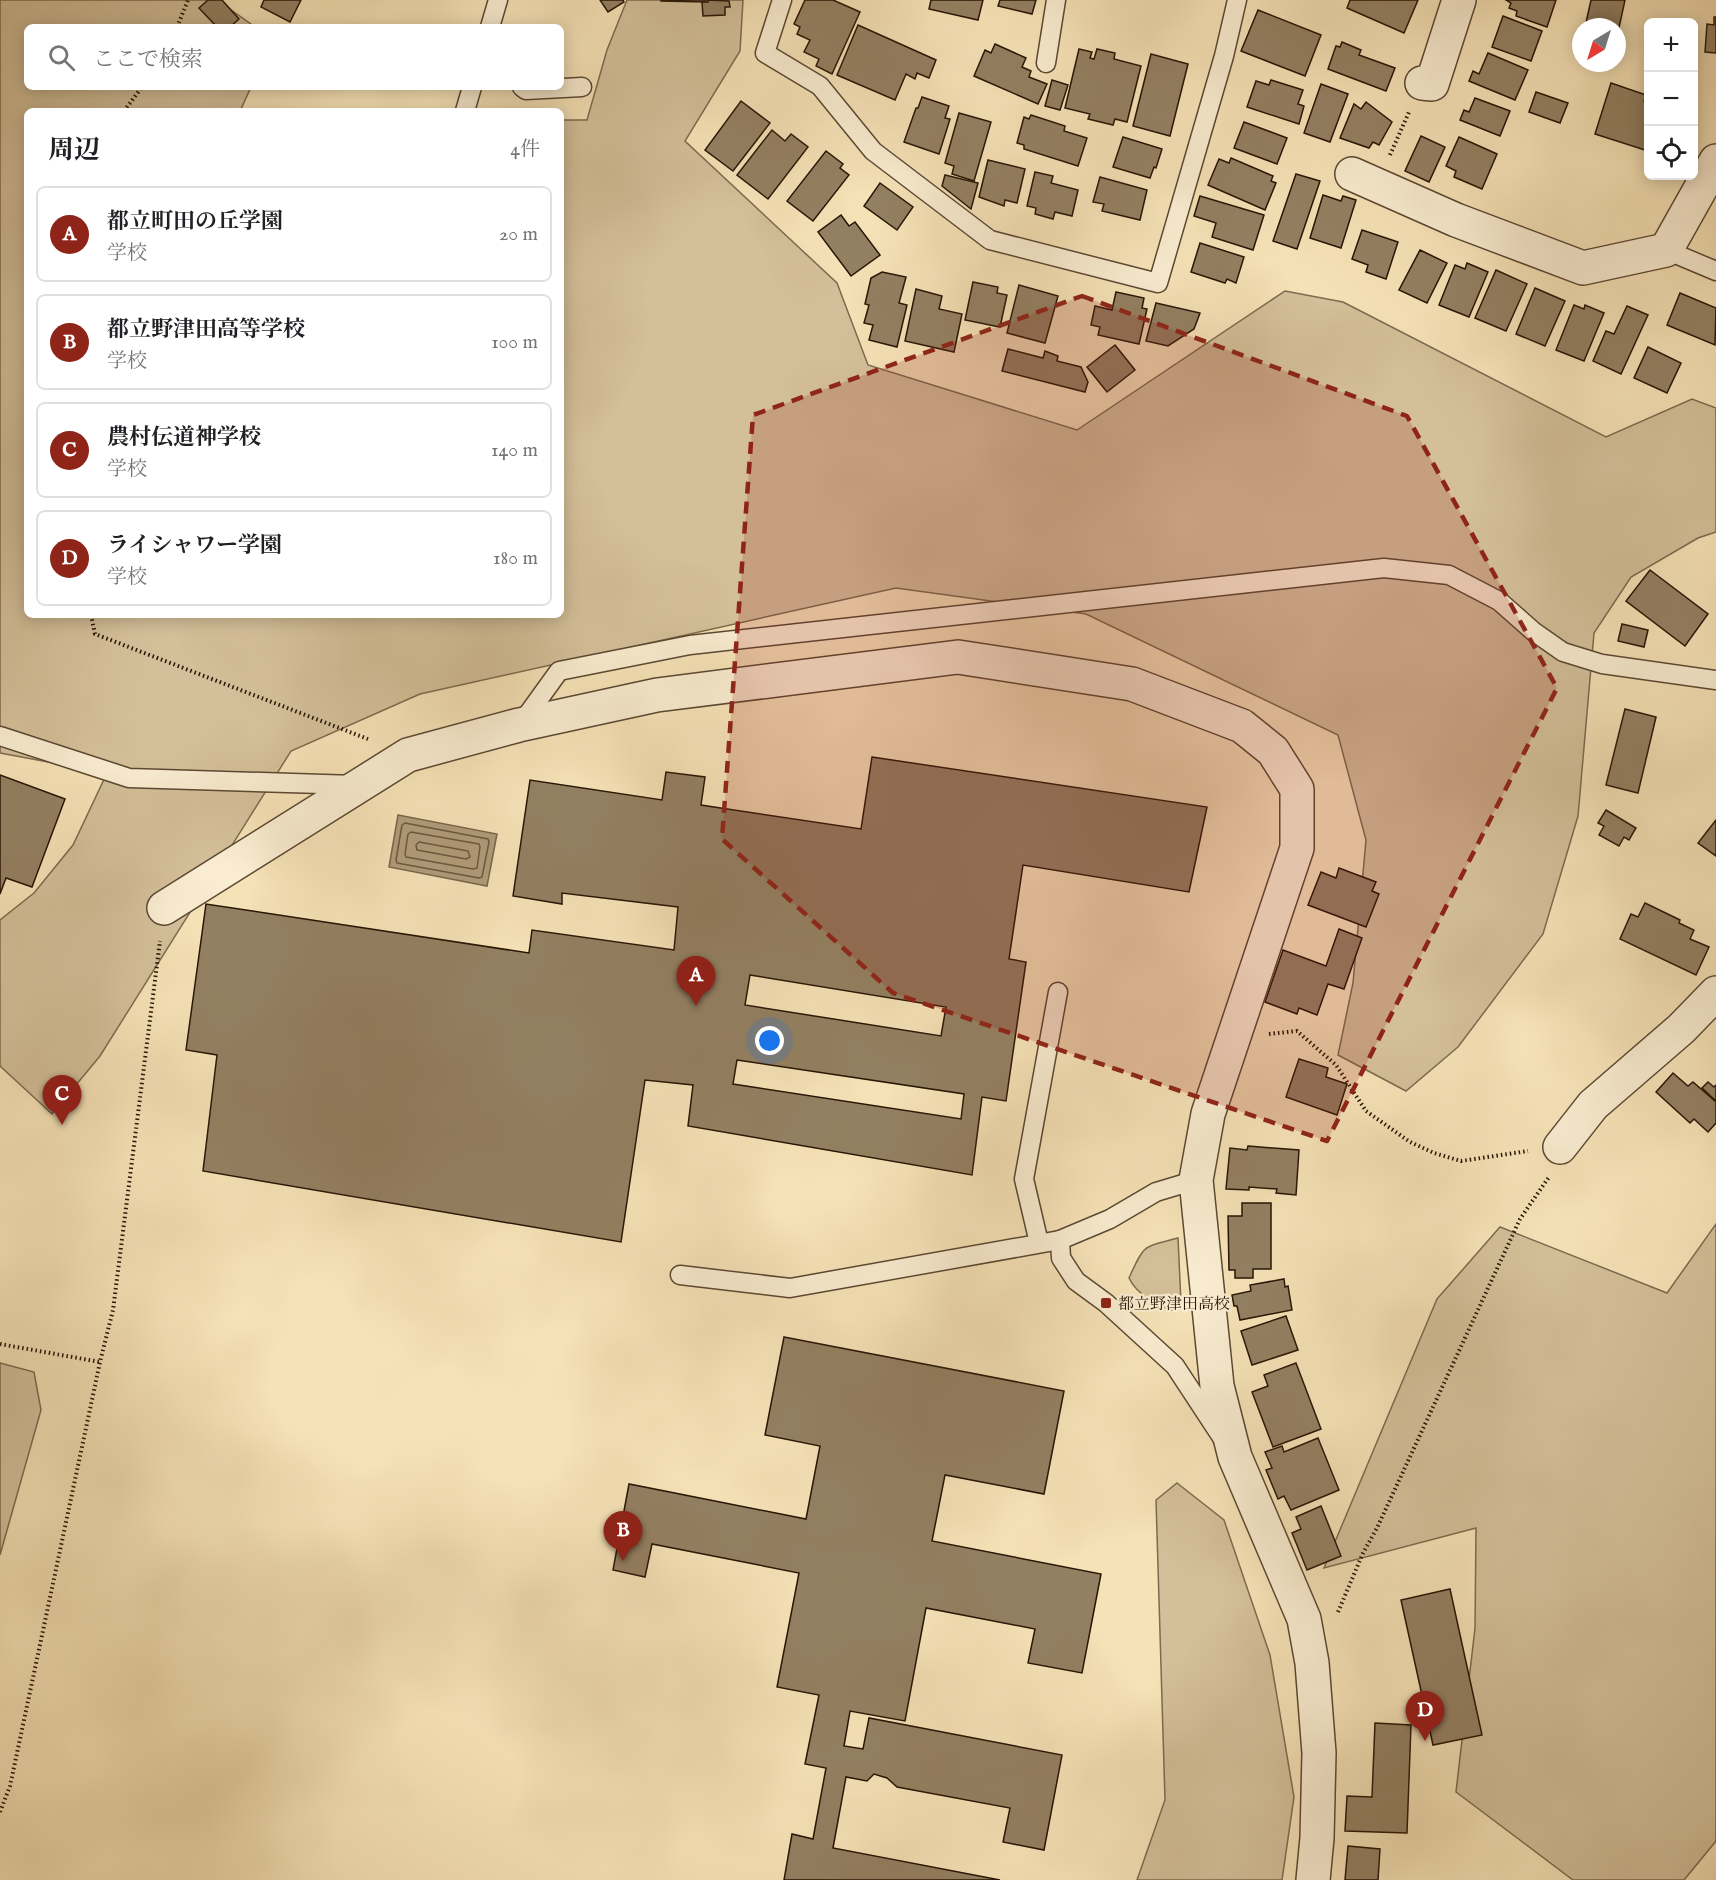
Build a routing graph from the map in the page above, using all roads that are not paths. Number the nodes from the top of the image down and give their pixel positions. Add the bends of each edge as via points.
1 (498, 0) edge
2 (782, 0) edge
3 (1056, 0) edge
4 (1237, 0) edge
5 (1458, 0) edge
6 (491, 24) edge
7 (1046, 63) dead end
8 (1422, 83) road end
9 (582, 87) dead end
10 (564, 88) edge
11 (471, 90) edge
12 (466, 108) edge
13 (1716, 161) edge
14 (1364, 180) road end
15 (1666, 250) junction
16 (1716, 271) edge
17 (1716, 680) edge
18 (519, 725) junction
19 (0, 736) edge
20 (361, 785) junction
21 (164, 908) road end
22 (1058, 992) dead end
23 (1716, 993) edge
24 (1560, 1147) road end
25 (1196, 1180) junction
26 (1060, 1240) junction
27 (1039, 1243) junction
28 (681, 1275) dead end
29 (1235, 1457) junction
30 (1313, 1880) edge

1 - 6 lane
2 - 4 lane via 765,53 820,86 873,151 990,240 1158,283
3 - 7 lane
5 - 8 street via 1432,84
9 - 10 lane
11 - 12 lane
13 - 15 street
14 - 15 street via 1583,268
15 - 16 lane
17 - 18 lane via 1602,664 1563,652 1499,601 1449,574 1384,568 690,645 560,671
18 - 20 street via 408,754
18 - 25 street via 657,695 958,657 1132,684 1242,726 1273,751 1297,789 1297,848 1208,1114
19 - 20 lane via 129,778
20 - 21 street
22 - 27 lane via 1024,1179
23 - 24 street via 1681,1029 1593,1105
25 - 26 lane via 1156,1192
25 - 29 street via 1217,1386
26 - 27 lane
26 - 29 lane via 1061,1258 1076,1281 1175,1366
27 - 28 lane via 790,1288
29 - 30 street via 1304,1619 1312,1663 1318,1753

